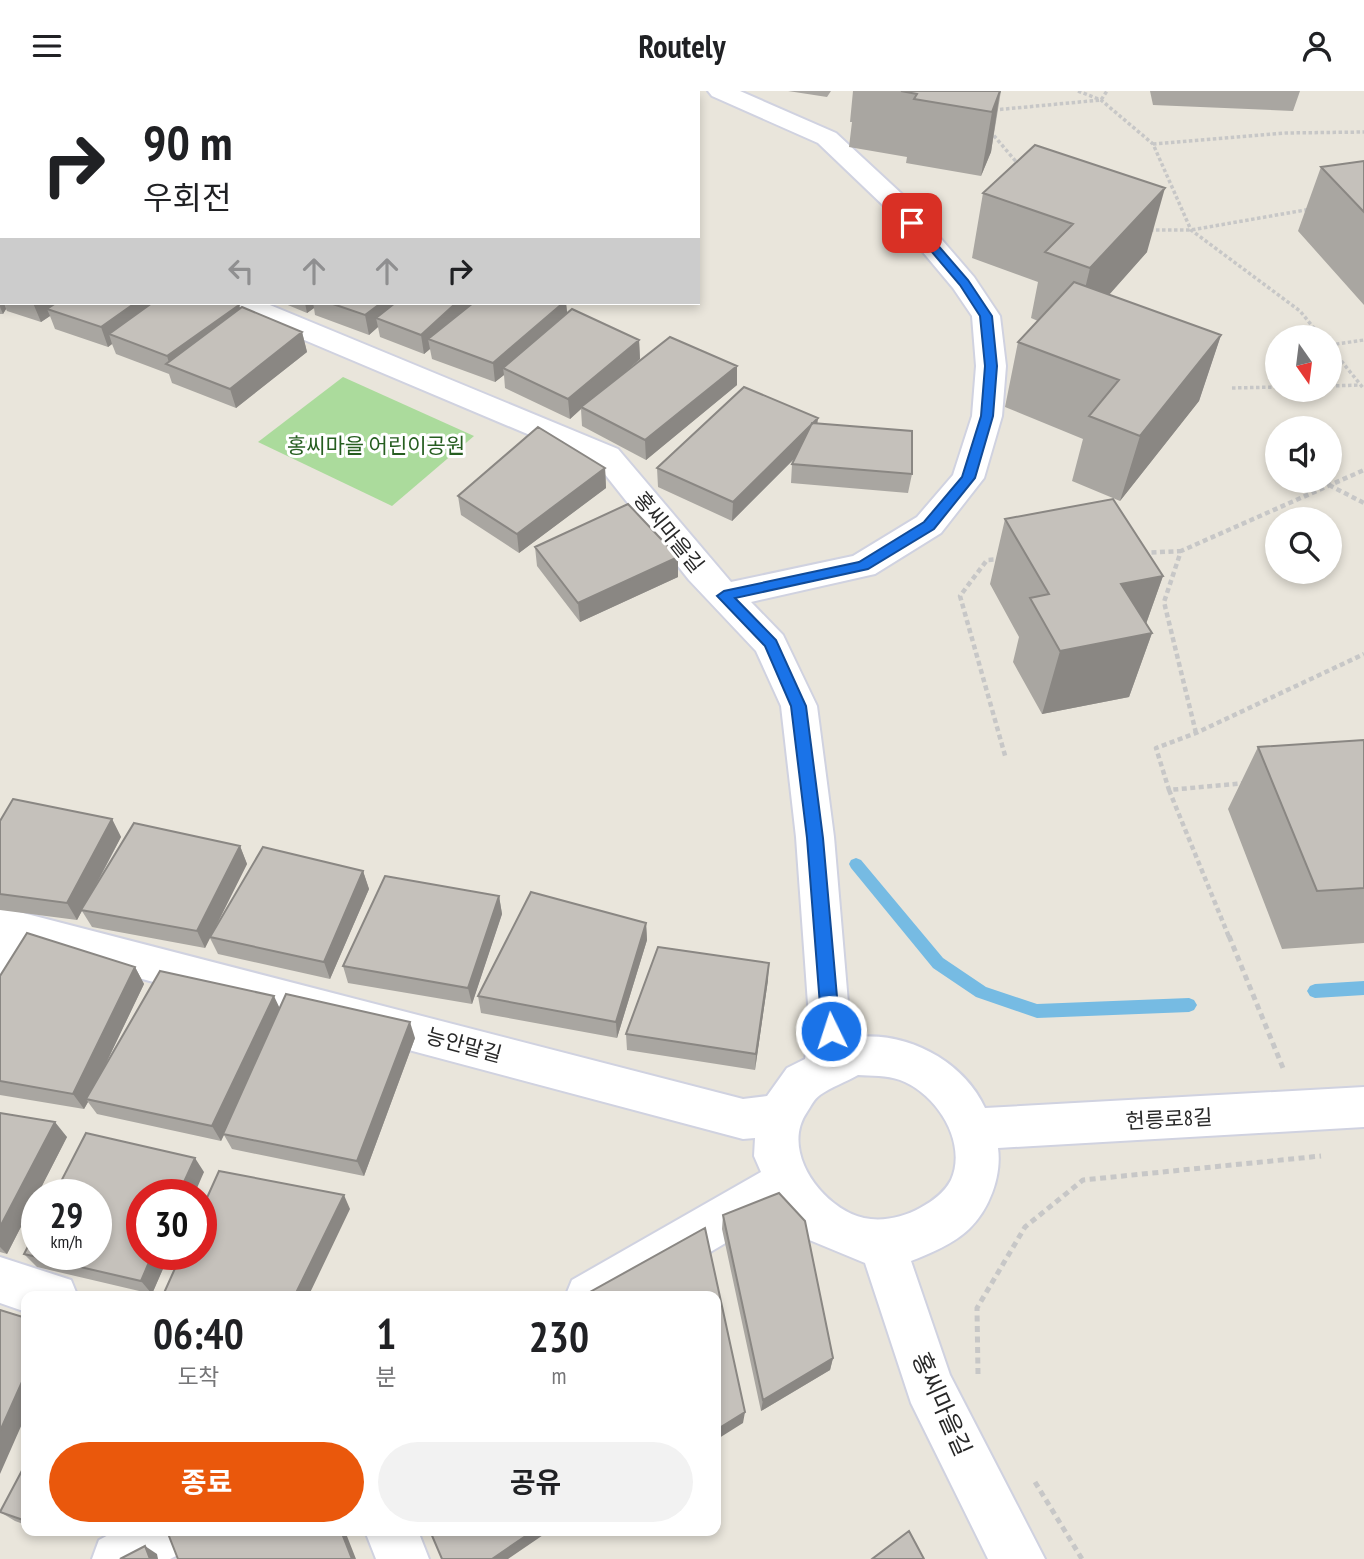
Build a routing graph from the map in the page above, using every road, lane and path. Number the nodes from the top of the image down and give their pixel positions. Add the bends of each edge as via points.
1 (720, 91) edge
2 (1078, 91) edge
3 (1107, 91) edge
4 (1101, 100) junction
5 (987, 111) edge
6 (983, 122) edge
7 (1364, 132) edge
8 (1153, 144) junction
9 (1023, 170) edge
10 (1311, 209) dead end
11 (1141, 230) edge
12 (1191, 230) junction
13 (246, 305) edge
14 (1311, 325) edge
15 (1364, 340) edge
16 (1342, 344) edge
17 (1342, 361) edge
18 (1342, 386) edge
19 (1265, 387) edge
20 (1362, 387) edge
21 (1232, 388) dead end
22 (1364, 470) edge
23 (1342, 479) edge
24 (1342, 492) edge
25 (1311, 493) edge
26 (1364, 503) edge
27 (1181, 551) junction
28 (1139, 553) edge
29 (1015, 559) edge
30 (724, 596) junction
31 (1364, 654) edge
32 (1196, 733) junction
33 (1006, 759) dead end
34 (1253, 782) dead end
35 (1169, 790) junction
36 (14, 927) edge
37 (0, 975) edge
38 (1267, 1032) dead end
39 (826, 1064) junction
40 (1364, 1107) edge
41 (779, 1115) junction
42 (974, 1129) junction
43 (1324, 1156) dead end
44 (785, 1183) junction
45 (881, 1242) junction
46 (0, 1280) edge
47 (35, 1291) edge
48 (599, 1291) edge
49 (978, 1388) dead end
50 (1033, 1479) dead end
51 (160, 1536) edge
52 (393, 1536) edge
53 (118, 1559) edge
54 (403, 1559) edge
55 (1019, 1559) edge
56 (1082, 1559) edge

1 - 30 street via 827,138 895,202 986,316 991,366 987,416 968,478 929,525 863,566
2 - 4 path
3 - 4 path
4 - 5 path
4 - 8 path
6 - 9 path
7 - 8 path
8 - 12 path
10 - 12 path
11 - 12 path
12 - 14 path via 1300,311
13 - 30 street, 홍씨마을길 via 607,456
15 - 16 path
17 - 20 path
18 - 20 path
19 - 21 path
22 - 23 path
24 - 26 path
25 - 27 path
27 - 28 path
27 - 32 path via 1164,603
29 - 33 path via 987,560 960,596
30 - 39 street, 홍씨마을길 via 771,644 799,706 828,991 831,1031
31 - 32 path
32 - 35 path via 1156,748
34 - 35 path
35 - 38 path
36 - 37 street, 능안말길
36 - 41 street, 능안말길 via 743,1119
39 - 41 street via 805,1077
39 - 42 street via 864,1056 913,1064 940,1081 960,1102
40 - 42 street, 헌릉로8길
41 - 44 street via 777,1159
42 - 45 street via 977,1157 973,1183 960,1208 939,1227 912,1239
43 - 49 path via 1083,1180 1025,1227 978,1308
44 - 45 street via 816,1220 847,1236
44 - 48 street
45 - 55 street, 홍씨마을길 via 929,1385
46 - 47 street
50 - 56 path
51 - 53 street
52 - 54 street

